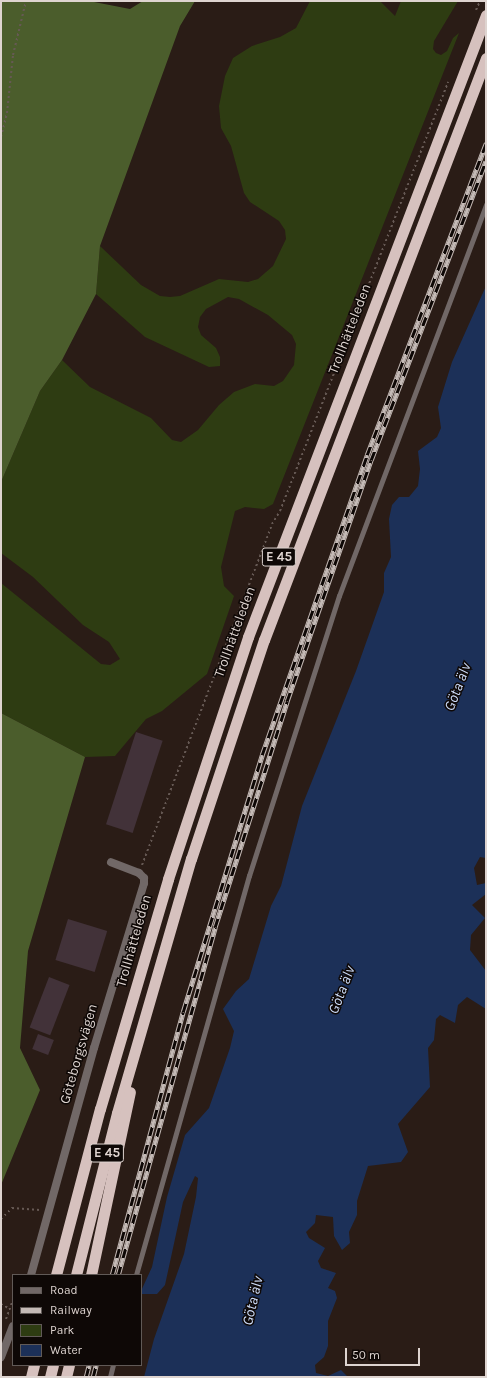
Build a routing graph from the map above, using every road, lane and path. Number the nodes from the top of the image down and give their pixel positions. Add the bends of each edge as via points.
1 (26, 1) edge
2 (480, 1) edge
3 (486, 15) edge
4 (474, 16) dead end
5 (486, 58) edge
6 (448, 81) dead end
7 (1, 137) edge
8 (486, 205) edge
9 (284, 502) dead end
10 (111, 862) dead end
11 (140, 1031) junction
12 (41, 1210) dead end
13 (1, 1219) edge
14 (31, 1274) edge
15 (56, 1274) edge
16 (76, 1274) edge
17 (91, 1274) edge
18 (136, 1274) edge
19 (12, 1303) edge
20 (1, 1304) edge
21 (10, 1309) junction
22 (9, 1323) edge
23 (1, 1357) edge
24 (34, 1366) edge
25 (53, 1366) edge
26 (69, 1366) edge
27 (113, 1366) edge
28 (31, 1377) edge
29 (50, 1377) edge
30 (66, 1377) edge
31 (110, 1377) edge

1 - 7 path via 13,55 7,113
2 - 4 path
3 - 15 highway, Trollhätteleden / E 45 via 248,637 168,879 100,1109
5 - 11 highway, E 45 via 264,640 191,858
6 - 9 path
8 - 18 lane via 337,604 249,876
10 - 14 street, Göteborgsvägen via 139,873 144,878 144,883 94,1048
11 - 16 highway, E 45
11 - 17 highway, E 45 via 123,1128
12 - 13 path via 12,1208
19 - 21 path
20 - 21 path
21 - 22 path
22 - 23 street
24 - 28 highway
25 - 29 highway
26 - 30 highway
27 - 31 lane

